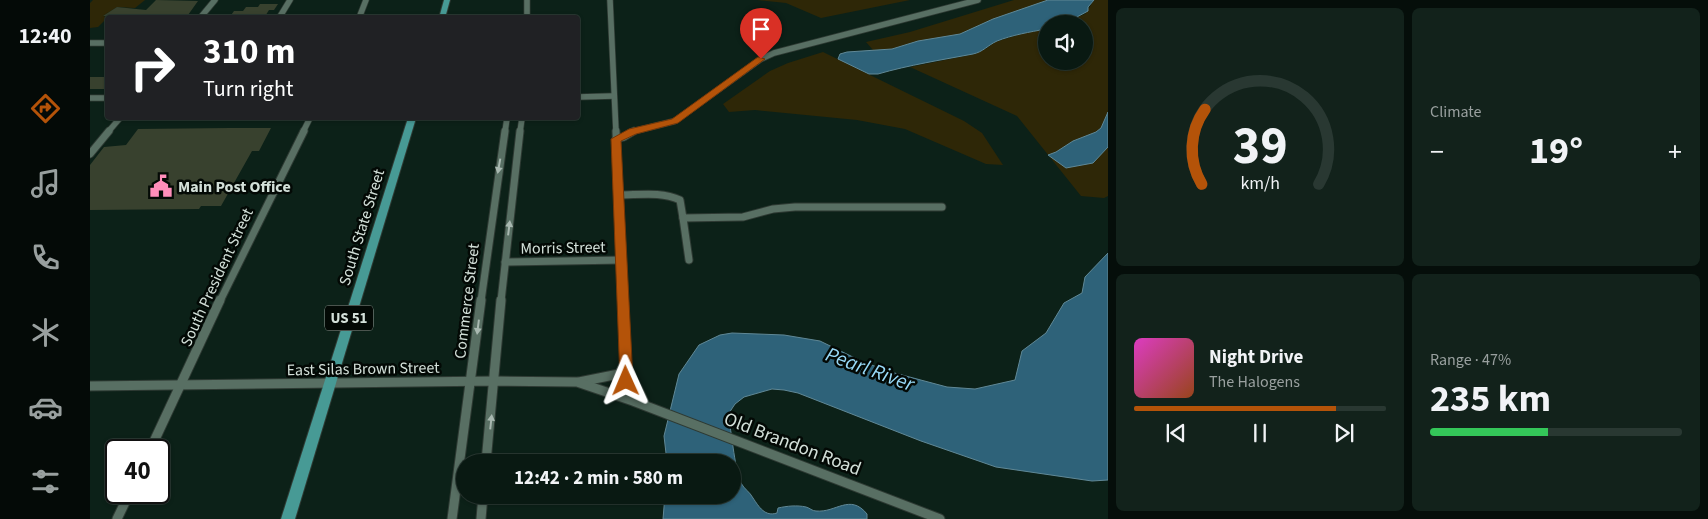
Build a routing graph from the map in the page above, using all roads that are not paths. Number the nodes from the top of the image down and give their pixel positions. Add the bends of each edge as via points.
1 (214, 0) edge
2 (290, 0) edge
3 (366, 0) edge
4 (447, 0) edge
5 (527, 0) edge
6 (610, 0) edge
7 (978, 0) edge
8 (202, 15) edge
9 (281, 15) edge
10 (360, 15) edge
11 (443, 15) edge
12 (527, 15) edge
13 (105, 43) edge
14 (91, 45) edge
15 (105, 47) edge
16 (614, 96) junction
17 (580, 97) edge
18 (90, 98) edge
19 (105, 98) edge
20 (118, 120) edge
21 (309, 120) edge
22 (411, 120) edge
23 (507, 120) edge
24 (522, 120) edge
25 (616, 139) junction
26 (90, 154) edge
27 (619, 195) junction
28 (942, 206) dead end
29 (683, 218) junction
30 (622, 260) junction
31 (689, 260) dead end
32 (505, 262) junction
33 (626, 364) junction
34 (471, 381) junction
35 (494, 381) junction
36 (577, 382) junction
37 (329, 384) junction
38 (182, 385) junction
39 (90, 386) edge
40 (621, 396) junction
41 (633, 400) joint
42 (155, 439) edge
43 (487, 454) edge
44 (124, 504) edge
45 (482, 504) edge
46 (117, 519) edge
47 (288, 519) edge
48 (452, 519) edge
49 (481, 519) edge
50 (940, 519) edge

1 - 8 street
2 - 9 street
3 - 10 street
4 - 11 main road
5 - 12 street
6 - 16 street
7 - 25 street via 774,53 675,121 633,131
13 - 14 street
14 - 15 street
16 - 17 street
16 - 25 street
18 - 19 street
20 - 26 street
21 - 38 street, South President Street
22 - 37 main road, South State Street / US 51
23 -> 34 street, Commerce Street
32 -> 24 street, Commerce Street
25 - 27 street
27 - 29 street via 676,197 680,200
27 - 30 street
28 - 29 street via 795,207 773,209 743,218
29 - 31 street
30 - 32 street, Morris Street
30 - 33 street
32 - 35 street, Commerce Street
33 - 36 street via 619,374
33 - 40 street via 626,381
34 - 35 street, East Silas Brown Street
34 - 37 street, East Silas Brown Street
34 - 48 street, Commerce Street
35 - 36 street, East Silas Brown Street
43 -> 35 street, Commerce Street
36 - 40 street, East Silas Brown Street
37 - 38 street, East Silas Brown Street
37 - 47 main road, South State Street / US 51
38 - 39 street, East Silas Brown Street
38 - 42 street, South President Street
40 - 41 street, East Silas Brown Street
41 - 50 street, Old Brandon Road
44 - 46 street
45 - 49 street

